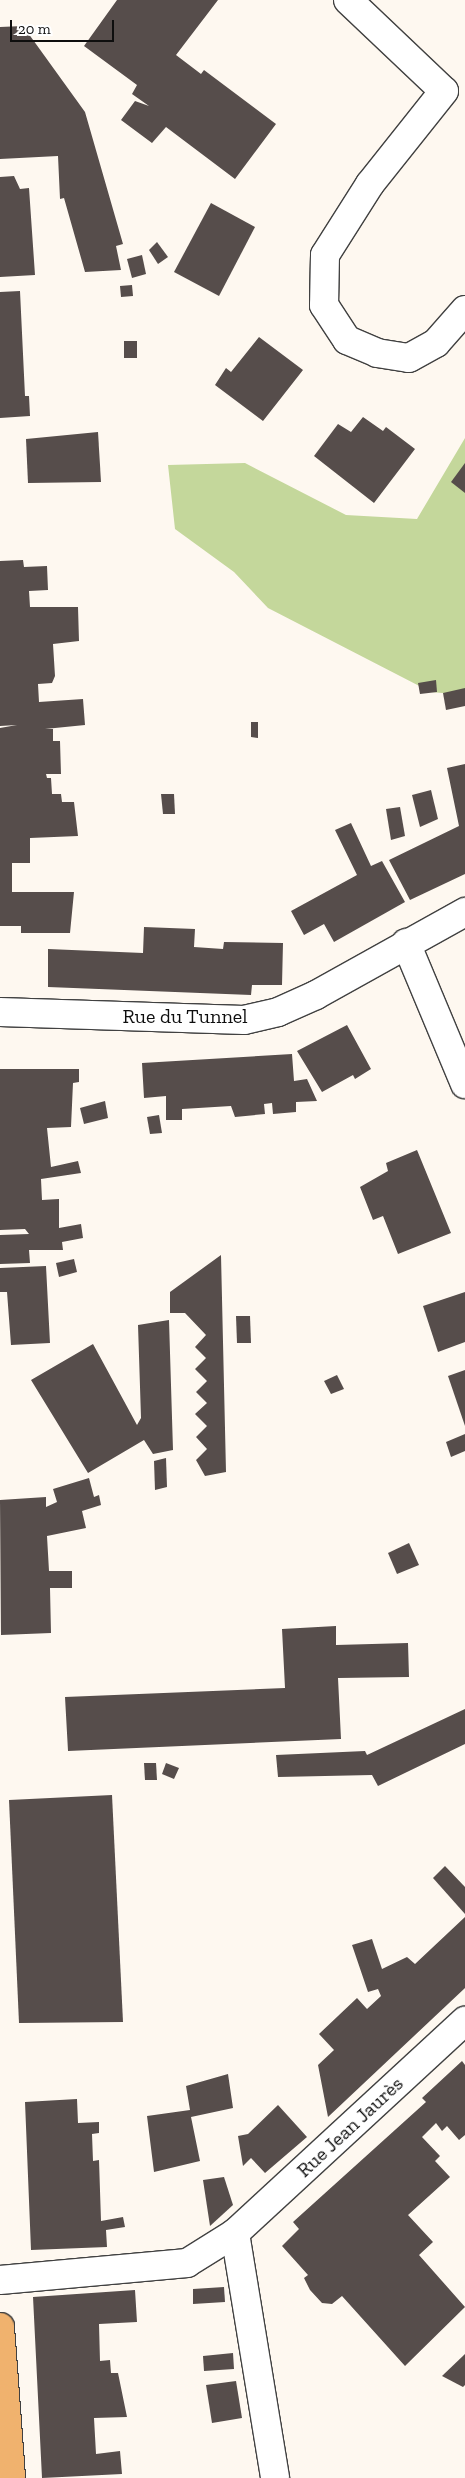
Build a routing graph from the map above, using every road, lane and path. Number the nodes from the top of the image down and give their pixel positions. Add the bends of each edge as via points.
1 (348, 0) edge
2 (465, 310) edge
3 (465, 912) edge
4 (406, 943) junction
5 (0, 1012) edge
6 (465, 1084) edge
7 (465, 2021) edge
8 (234, 2234) junction
9 (0, 2280) edge
10 (0, 2327) edge
11 (11, 2478) edge
12 (275, 2478) edge

1 - 2 street via 444,91 365,191 325,255 324,305 347,340 377,353 409,358 436,343
3 - 4 street, Rue du Tunnel
4 - 5 street, Rue du Tunnel via 316,995 278,1012 244,1020
4 - 6 street
7 - 8 street, Rue Jean Jaurès
8 - 9 street, Rue Jean Jaurès via 187,2263
8 - 12 street
10 - 11 main road

